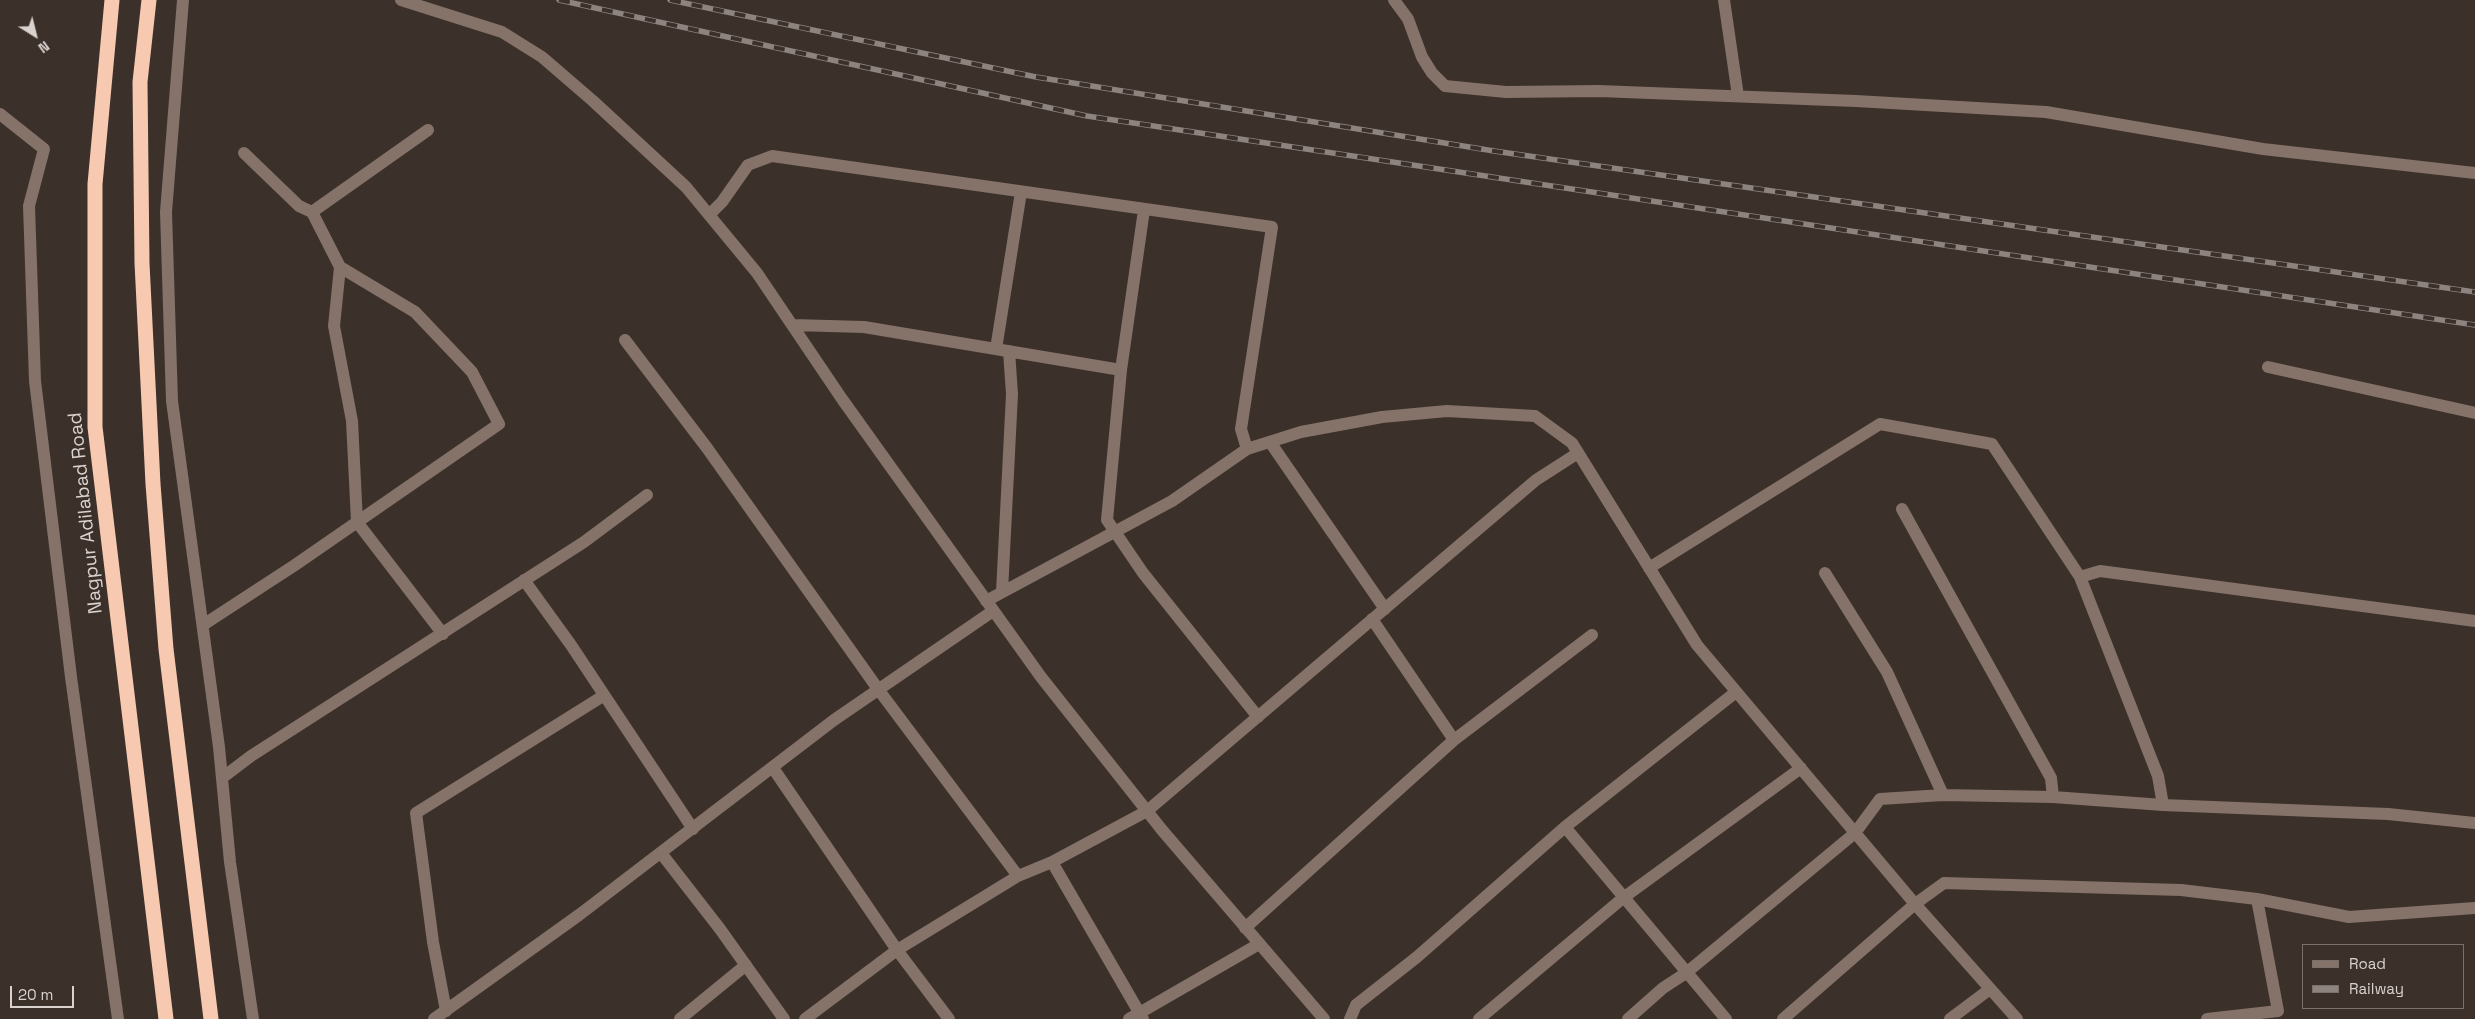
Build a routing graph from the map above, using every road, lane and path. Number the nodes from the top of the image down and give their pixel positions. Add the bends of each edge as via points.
1 (112, 0) edge
2 (183, 0) edge
3 (401, 0) edge
4 (1394, 0) edge
5 (1724, 0) edge
6 (148, 4) edge
7 (1738, 96) junction
8 (0, 114) edge
9 (428, 130) dead end
10 (244, 153) dead end
11 (2475, 172) edge
12 (1021, 192) junction
13 (1144, 210) junction
14 (312, 212) junction
15 (709, 215) junction
16 (340, 267) junction
17 (793, 325) junction
18 (624, 340) dead end
19 (1002, 350) junction
20 (2268, 368) dead end
21 (1121, 370) junction
22 (2475, 413) edge
23 (1270, 442) junction
24 (1247, 450) junction
25 (1578, 453) junction
26 (648, 495) dead end
27 (1902, 509) dead end
28 (357, 522) junction
29 (1115, 532) junction
30 (1649, 568) junction
31 (1825, 572) dead end
32 (2080, 576) junction
33 (524, 580) junction
34 (1002, 592) junction
35 (989, 606) junction
36 (1385, 609) junction
37 (1372, 619) junction
38 (2475, 621) edge
39 (203, 625) junction
40 (443, 634) junction
41 (1592, 635) dead end
42 (878, 689) junction
43 (1736, 692) junction
44 (603, 696) junction
45 (1258, 717) junction
46 (1454, 740) junction
47 (773, 768) junction
48 (1800, 768) junction
49 (222, 778) junction
50 (1943, 795) junction
51 (2053, 797) junction
52 (2164, 805) junction
53 (1147, 811) junction
54 (2475, 823) edge
55 (1565, 827) junction
56 (693, 829) junction
57 (1855, 833) junction
58 (661, 853) junction
59 (1052, 862) junction
60 (1018, 876) junction
61 (1622, 898) junction
62 (2257, 899) junction
63 (1916, 904) junction
64 (2475, 908) edge
65 (1245, 928) junction
66 (1259, 944) junction
67 (897, 950) junction
68 (746, 965) junction
69 (1686, 973) junction
70 (1990, 990) junction
71 (446, 1011) junction
72 (1137, 1017) edge
73 (118, 1019) edge
74 (166, 1019) edge
75 (211, 1019) edge
76 (253, 1019) edge
77 (434, 1019) edge
78 (680, 1019) edge
79 (784, 1019) edge
80 (805, 1019) edge
81 (949, 1019) edge
82 (1324, 1019) edge
83 (1350, 1019) edge
84 (1479, 1019) edge
85 (1628, 1019) edge
86 (1726, 1019) edge
87 (1784, 1019) edge
88 (1950, 1019) edge
89 (2017, 1019) edge
90 (2207, 1019) edge

1 - 74 highway, Nagpur Adilabad Road via 95,184 95,427
2 - 39 street via 166,222 172,401
3 - 15 street via 502,32 542,57 686,187
4 - 7 street via 1408,19 1422,57 1445,86 1506,92 1599,91
5 - 7 street
6 - 75 highway via 140,82 142,244 153,484 166,649
7 - 11 street via 2046,112 2263,150
8 - 73 street via 44,149 29,206 35,381
9 - 14 street
10 - 14 street via 299,206
12 - 13 street
12 - 15 street via 772,156 748,165
12 - 19 street
13 - 21 street
13 - 24 street via 1272,227 1241,429
14 - 16 street
15 - 17 street via 757,272
16 - 28 street via 334,326 352,421
16 - 28 street via 415,312 472,372 499,424
17 - 19 street via 864,327
17 - 35 street
18 - 42 street via 707,448
19 - 21 street
19 - 34 street via 1012,394
20 - 22 street
21 - 29 street via 1107,520
23 - 24 street
23 - 25 street via 1301,432 1382,417 1447,411 1535,416 1572,443
23 - 36 street
24 - 29 street via 1172,501
25 - 30 street
25 - 36 street via 1536,480
26 - 33 street via 584,542
27 - 51 street via 2051,778
28 - 39 street
28 - 40 street
29 - 34 street
29 - 45 street via 1142,573
30 - 32 street via 1880,424 1992,444
30 - 43 street via 1697,645
31 - 50 street via 1887,672
32 - 38 street via 2100,571
32 - 52 street via 2158,776
33 - 40 street
33 - 44 street
34 - 35 street
35 - 42 street
35 - 53 street
36 - 37 street
37 - 45 street
37 - 46 street
39 - 49 street
40 - 49 street
41 - 46 street
42 - 47 street
42 - 60 street
43 - 48 street
43 - 55 street
44 - 56 street
44 - 71 street via 416,812 433,942
45 - 53 street
46 - 65 street
47 - 56 street
47 - 67 street
48 - 57 street
48 - 61 street
49 - 76 street via 230,862
50 - 51 street
50 - 57 street via 1880,799
51 - 52 street
52 - 54 street via 2388,814
53 - 59 street
53 - 65 street
55 - 61 street
55 - 83 street via 1417,957 1356,1005
56 - 58 street
57 - 63 street
57 - 69 street
58 - 68 street
58 - 71 street via 580,916
59 - 60 street
59 - 72 street
60 - 67 street
61 - 69 street
61 - 84 street
62 - 63 street via 2181,890 1944,883
62 - 64 street via 2350,917
62 - 90 street via 2278,1011
63 - 70 street
63 - 87 street
65 - 66 street
66 - 72 street
66 - 82 street
67 - 80 street
67 - 81 street
68 - 78 street
68 - 79 street
69 - 85 street via 1663,988
69 - 86 street
70 - 88 street
70 - 89 street
71 - 77 street

